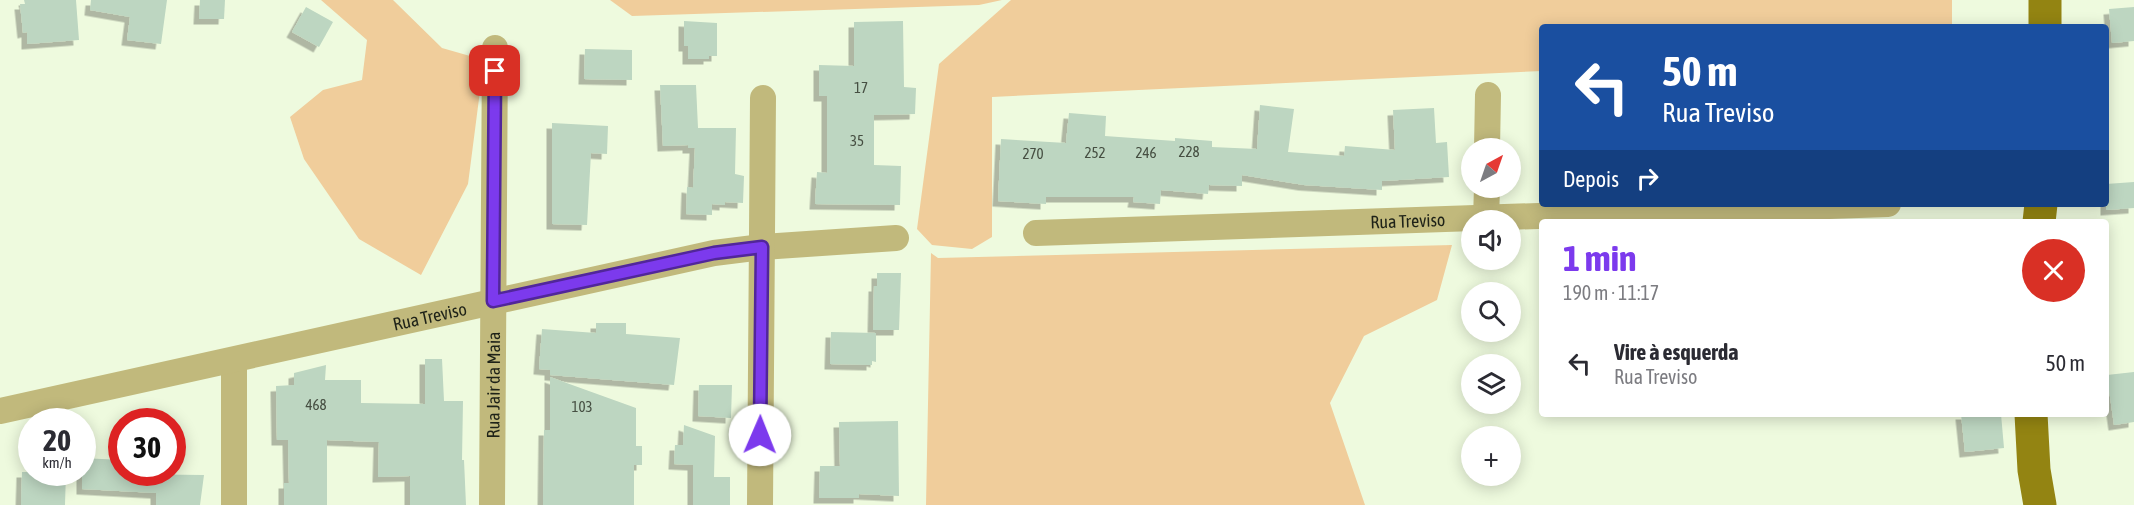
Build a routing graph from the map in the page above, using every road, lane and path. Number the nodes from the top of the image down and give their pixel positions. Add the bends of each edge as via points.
1 (2045, 0) edge
2 (2045, 24) edge
3 (495, 48) dead end
4 (1488, 95) dead end
5 (763, 98) dead end
6 (1487, 138) edge
7 (1802, 207) edge
8 (1521, 217) edge
9 (1461, 219) edge
10 (1036, 233) dead end
11 (896, 238) dead end
12 (762, 247) junction
13 (493, 301) junction
14 (234, 360) junction
15 (0, 411) edge
16 (2031, 417) edge
17 (234, 505) edge
18 (492, 505) edge
19 (760, 505) edge
20 (2040, 505) edge

1 - 2 main road
3 - 13 street, Rua Jair da Maia
4 - 6 street
5 - 12 street
7 - 8 street, Rua Treviso
9 - 10 street, Rua Treviso
11 - 12 street, Rua Treviso
12 - 13 street, Rua Treviso via 714,253
12 - 19 street
13 - 14 street, Rua Treviso
13 - 18 street, Rua Jair da Maia
14 - 15 street, Rua Treviso
14 - 17 street
16 - 20 main road

